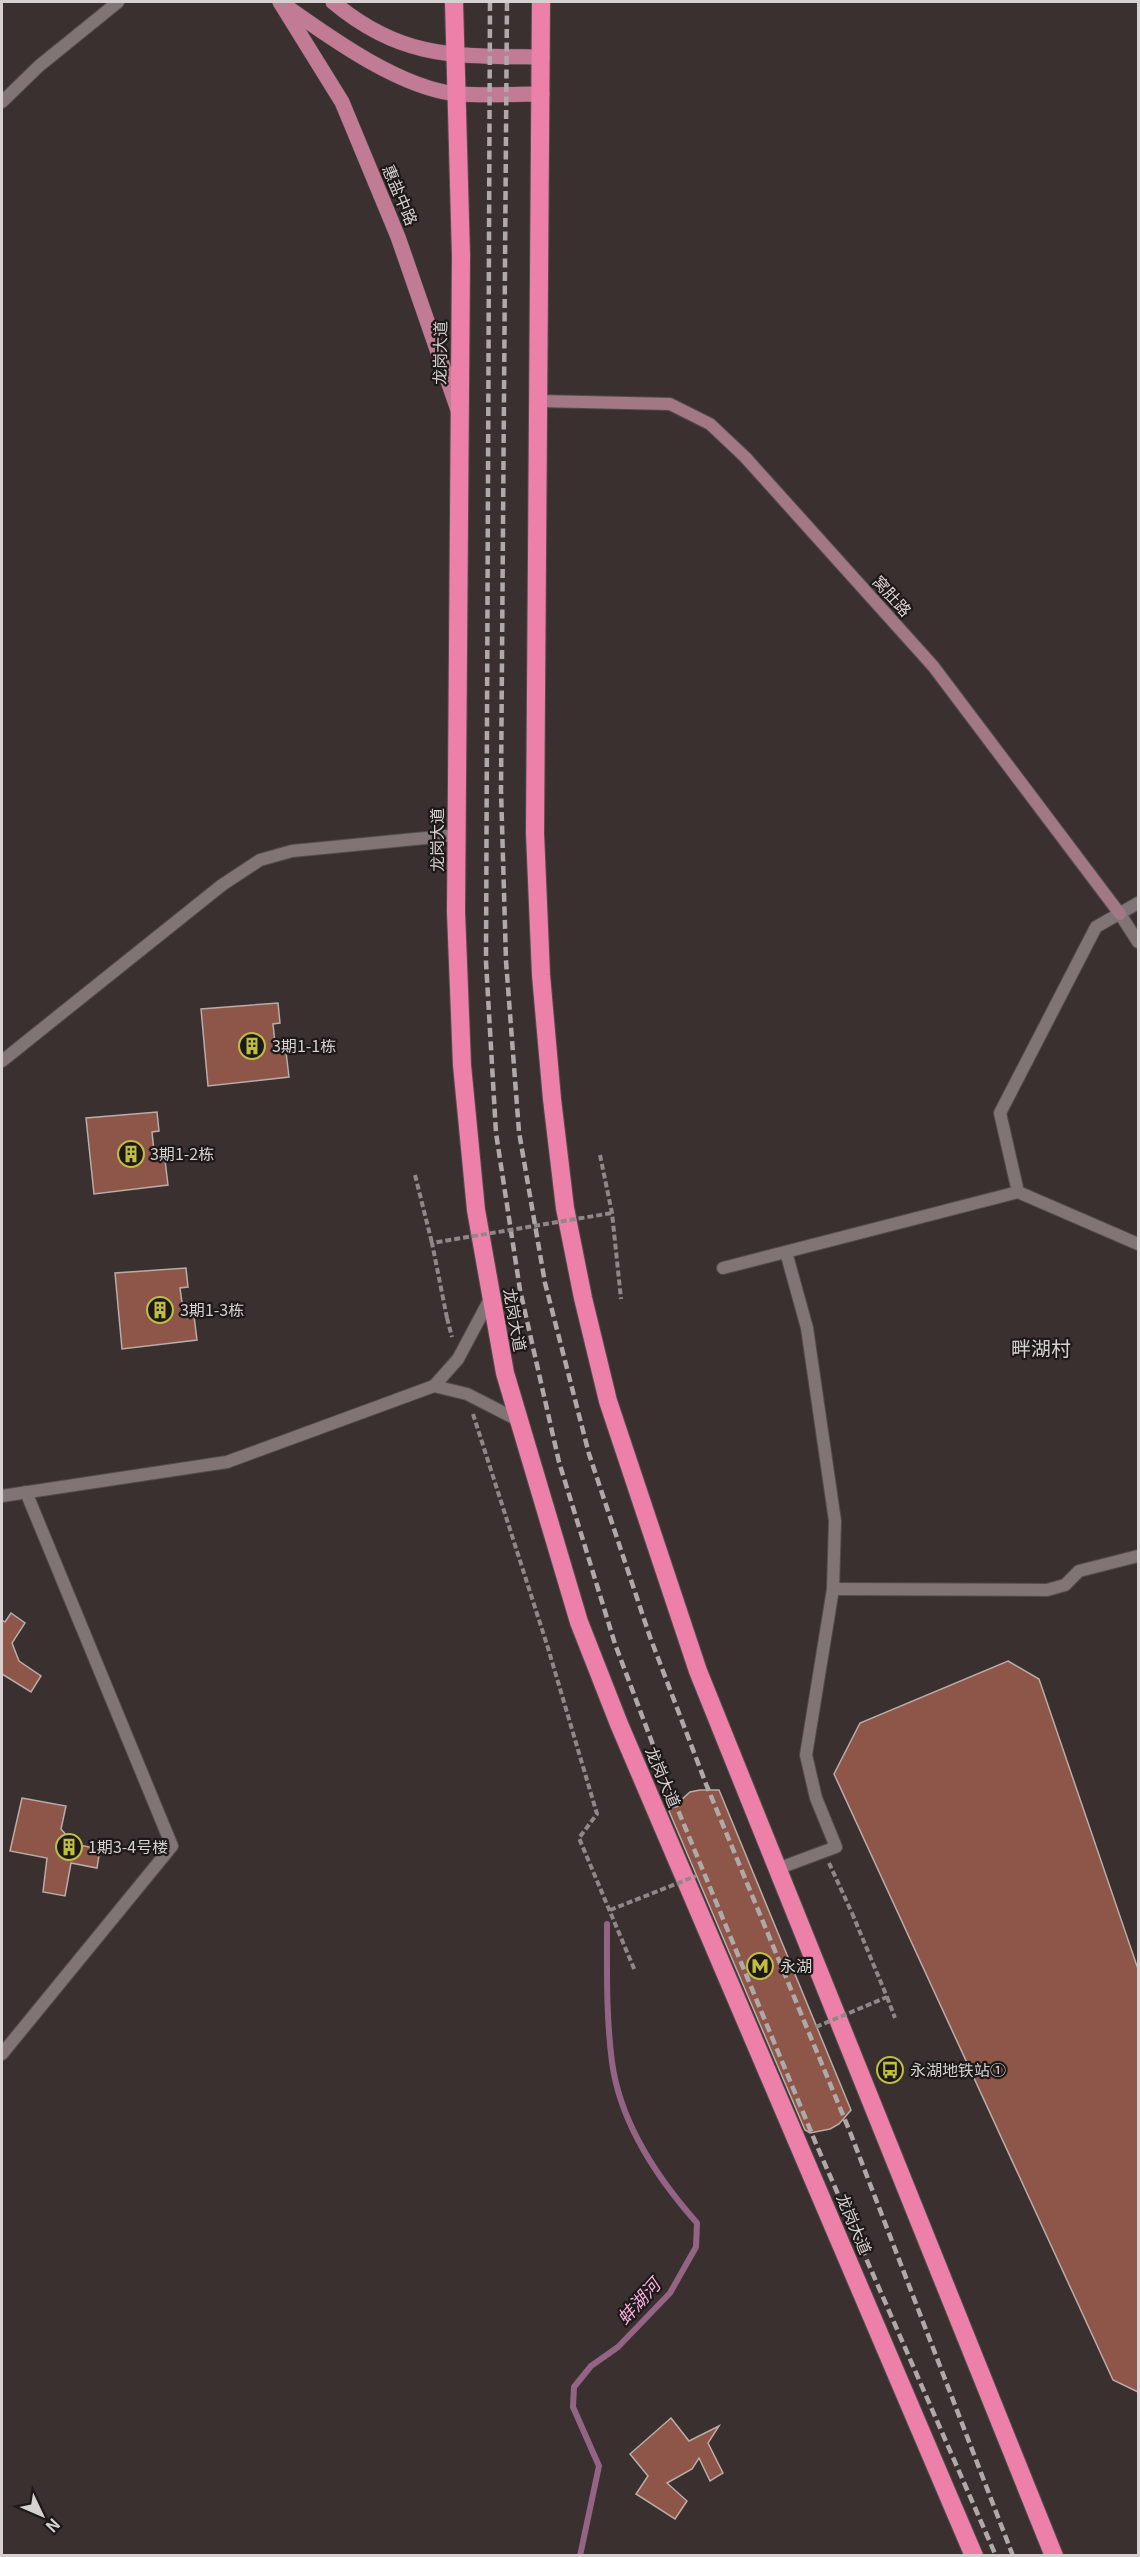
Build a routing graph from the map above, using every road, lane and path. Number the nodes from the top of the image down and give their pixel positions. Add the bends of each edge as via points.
1 (118, 2) edge
2 (333, 2) edge
3 (454, 2) edge
4 (541, 2) edge
5 (281, 3) edge
6 (456, 56) junction
7 (542, 57) junction
8 (456, 93) junction
9 (542, 94) junction
10 (2, 102) edge
11 (540, 401) junction
12 (459, 414) junction
13 (456, 835) junction
14 (1138, 903) edge
15 (1120, 914) junction
16 (1138, 942) edge
17 (2, 1061) edge
18 (600, 1155) dead end
19 (415, 1175) dead end
20 (1018, 1192) junction
21 (612, 1213) junction
22 (432, 1243) junction
23 (1138, 1244) edge
24 (786, 1252) junction
25 (723, 1268) dead end
26 (491, 1297) junction
27 (621, 1299) dead end
28 (458, 1359) junction
29 (434, 1386) junction
30 (467, 1394) junction
31 (518, 1420) junction
32 (26, 1492) junction
33 (2, 1496) edge
34 (1138, 1556) edge
35 (833, 1589) junction
36 (824, 1851) junction
37 (777, 1869) junction
38 (696, 1876) dead end
39 (610, 1910) junction
40 (635, 1971) dead end
41 (887, 1997) junction
42 (895, 2018) dead end
43 (816, 2027) dead end
44 (2, 2054) edge
45 (974, 2556) edge
46 (1054, 2556) edge

1 - 10 street via 39,66
2 - 6 main road via 354,20 388,39 422,51
3 - 6 highway, 龙岗大道
4 - 7 highway
5 - 8 main road via 376,65
5 - 12 main road, 惠盐中路 via 342,102 398,237
6 - 7 main road
6 - 8 highway, 龙岗大道
7 - 9 highway
8 - 9 main road
8 - 12 highway, 龙岗大道 via 461,256
9 - 11 highway
11 - 15 street, 窝肚路 via 670,404 710,424 745,457 933,666
11 - 37 highway via 535,833 541,975 565,1208 608,1401 698,1671
12 - 13 highway, 龙岗大道
13 - 17 street via 292,851 260,860 222,885
13 - 26 highway, 龙岗大道 via 462,1065 476,1210
14 - 15 street
15 - 16 street, 窝肚路
15 - 20 street via 1096,927 1000,1113
18 - 21 path
19 - 22 path
20 - 23 street
20 - 24 street
21 - 22 path, bridge
21 - 27 path
22 - 28 path, bridge
24 - 25 street
24 - 35 street via 807,1328 835,1521
26 - 28 street
26 - 31 highway, 龙岗大道
28 - 29 street
29 - 30 street
29 - 32 street via 227,1462
30 - 31 street
30 - 39 path via 597,1814 579,1838
31 - 45 highway, 龙岗大道 via 579,1622 615,1713
32 - 33 street
32 - 44 street via 172,1846
34 - 35 street via 1079,1571 1065,1585 1047,1590
35 - 36 street via 806,1755 816,1797 836,1846
36 - 37 street
36 - 41 path, bridge
37 - 46 highway
38 - 39 path, bridge
39 - 40 path
41 - 42 path
41 - 43 path, bridge

